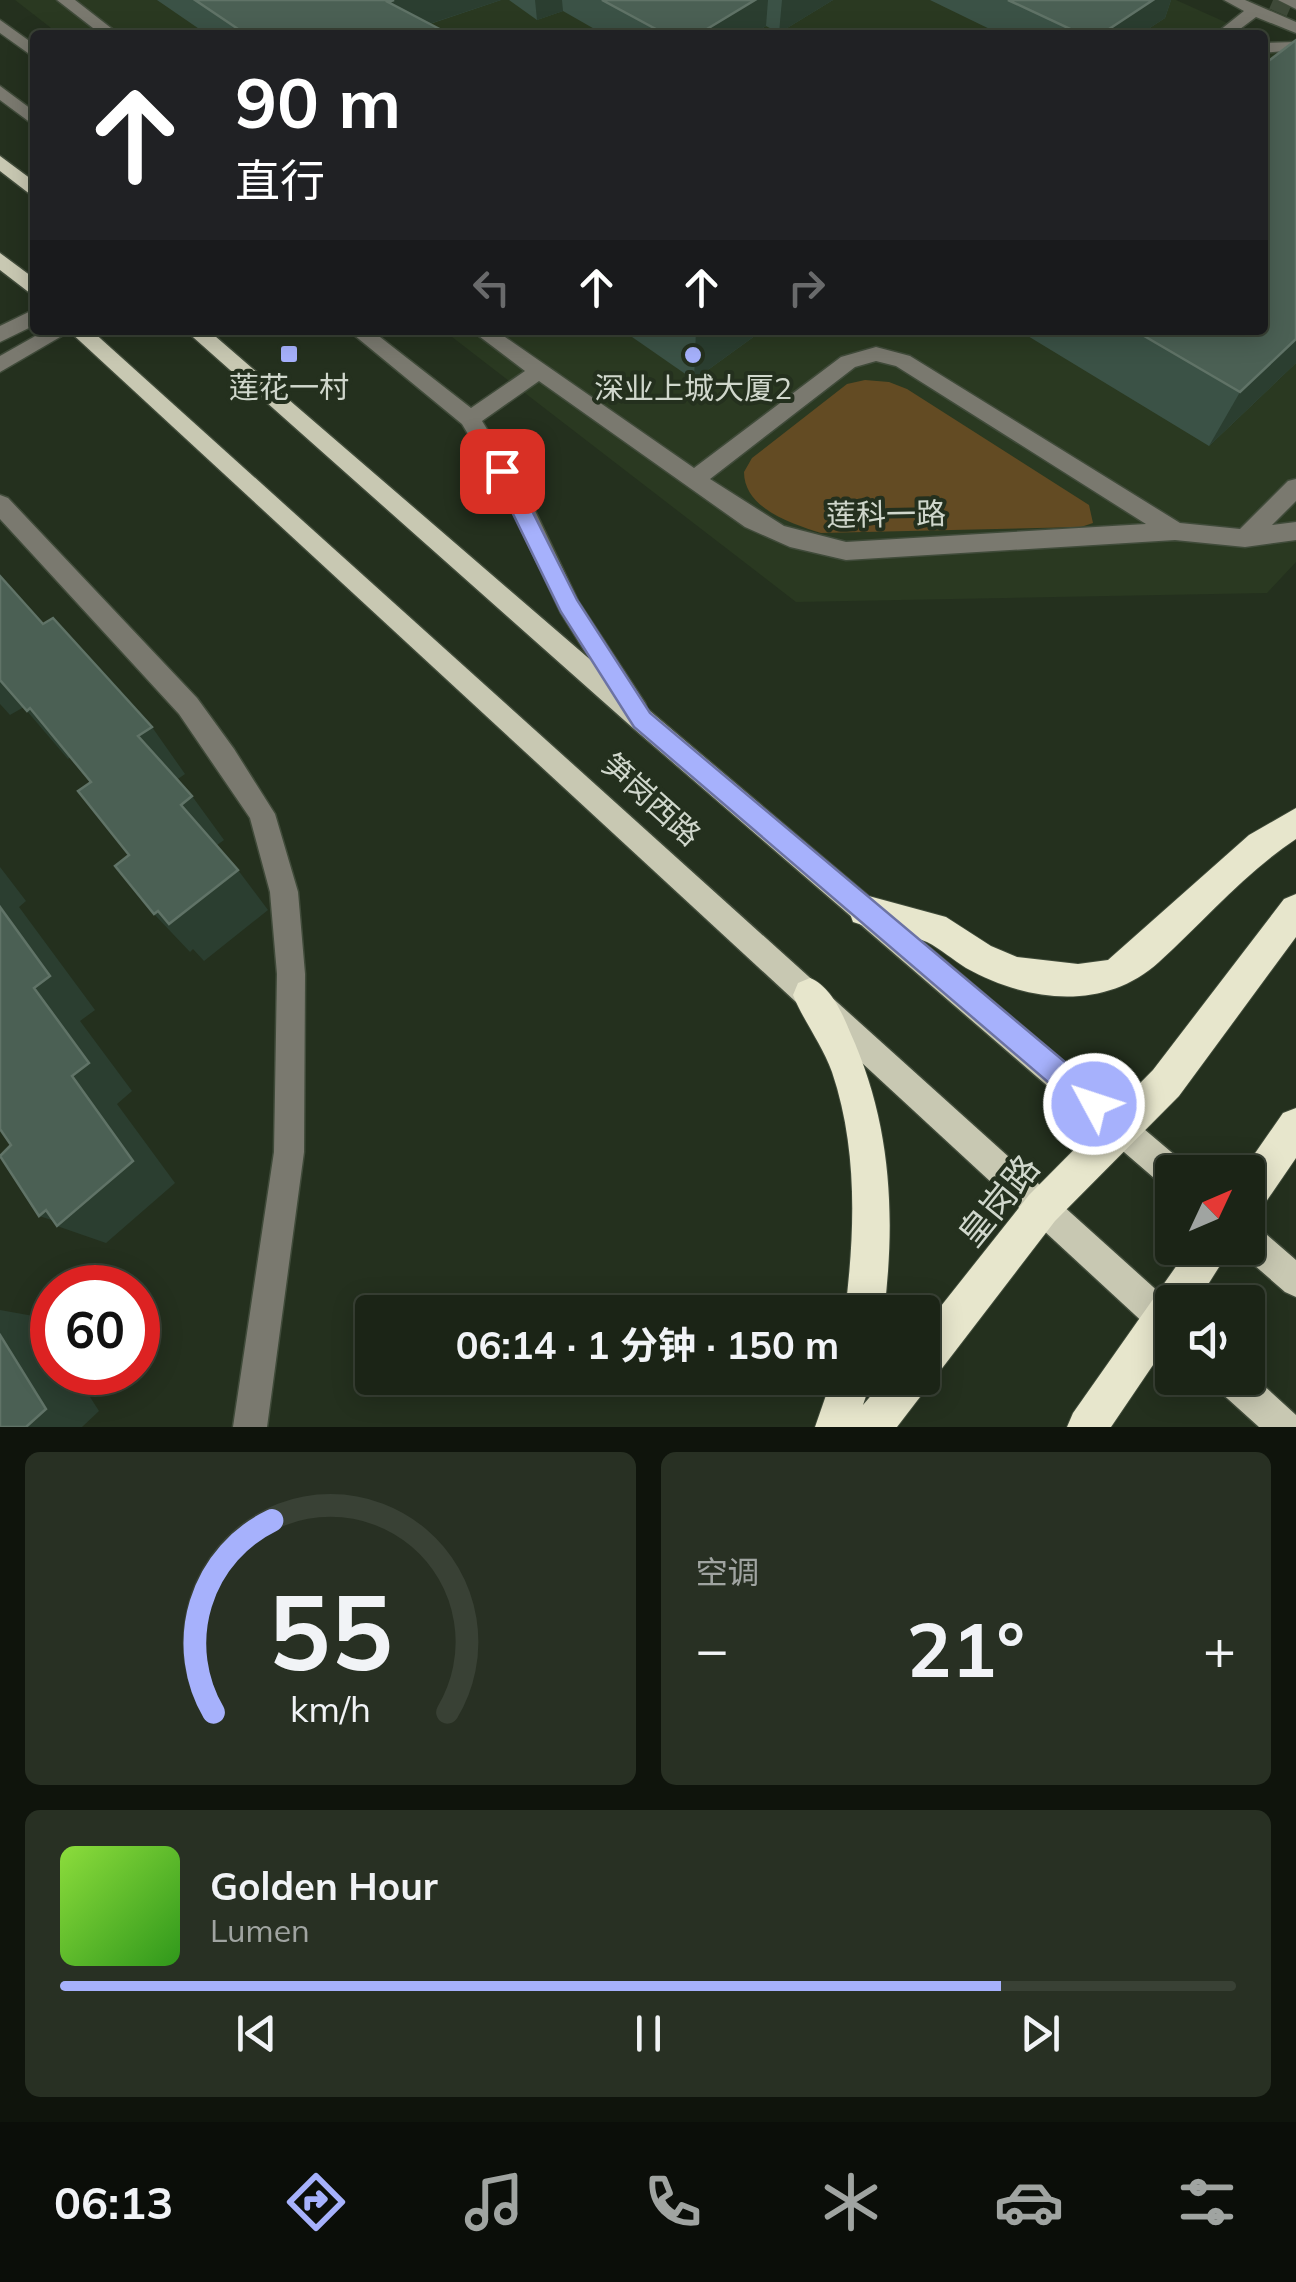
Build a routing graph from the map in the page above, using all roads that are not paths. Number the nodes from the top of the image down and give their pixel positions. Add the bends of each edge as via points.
1 (65, 0) edge
2 (1232, 0) edge
3 (1286, 0) edge
4 (1296, 4) edge
5 (1255, 10) junction
6 (0, 24) edge
7 (105, 30) edge
8 (1229, 30) edge
9 (1295, 39) edge
10 (1268, 46) edge
11 (30, 48) edge
12 (1268, 64) edge
13 (0, 92) edge
14 (30, 117) edge
15 (0, 162) edge
16 (30, 188) edge
17 (0, 258) edge
18 (30, 285) edge
19 (30, 319) edge
20 (0, 335) edge
21 (51, 335) edge
22 (84, 335) edge
23 (201, 335) edge
24 (364, 335) edge
25 (488, 335) edge
26 (3, 358) edge
27 (538, 372) junction
28 (470, 419) junction
29 (695, 478) junction
30 (1296, 487) edge
31 (0, 504) edge
32 (1175, 531) junction
33 (1296, 531) edge
34 (1245, 538) junction
35 (642, 720) junction
36 (1296, 822) edge
37 (1296, 910) edge
38 (865, 912) junction
39 (810, 995) junction
40 (1296, 1126) edge
41 (1122, 1128) junction
42 (1155, 1157) edge
43 (1265, 1171) edge
44 (1042, 1208) junction
45 (1265, 1254) edge
46 (1296, 1281) edge
47 (866, 1295) edge
48 (1155, 1300) edge
49 (1155, 1333) edge
50 (940, 1340) edge
51 (846, 1395) edge
52 (897, 1395) edge
53 (1249, 1395) edge
54 (250, 1427) edge
55 (835, 1427) edge
56 (872, 1427) edge
57 (1087, 1427) edge
58 (1284, 1427) edge

1 - 7 street
2 - 5 street
3 - 4 street
5 - 8 street
5 - 9 street
6 - 11 street
9 - 10 street
9 - 12 street
13 - 14 street
15 - 16 main road
17 - 18 main road
19 - 20 street
21 - 26 street
22 - 39 main road, 笋岗西路
23 - 35 main road, 笋岗西路
24 - 28 street
25 - 27 street, 莲科一路
27 - 28 street
27 - 29 street, 莲科一路
28 - 35 street via 518,496 569,606
29 - 32 street, 莲科一路 via 770,530 828,550
29 - 32 street via 848,362 876,354 903,362
30 - 34 street
31 - 54 street via 188,706 225,756 262,814 284,892 291,974 289,1152
32 - 34 street, 莲科一路
33 - 34 street, 莲科一路
35 - 38 main road, 笋岗西路
36 - 38 highway via 1260,845 1114,975 1078,981 1016,973 934,928
37 - 41 highway, 皇岗路 via 1166,1082
38 - 41 main road, 笋岗西路
39 - 44 main road, 笋岗西路
39 - 47 highway via 844,1058 866,1136 872,1203
40 - 43 highway
41 - 42 main road, 笋岗西路
41 - 44 highway, 皇岗路
44 - 48 main road, 笋岗西路
44 - 50 highway, 皇岗路
45 - 46 main road
49 - 57 highway
51 - 55 highway
52 - 56 highway
53 - 58 main road

